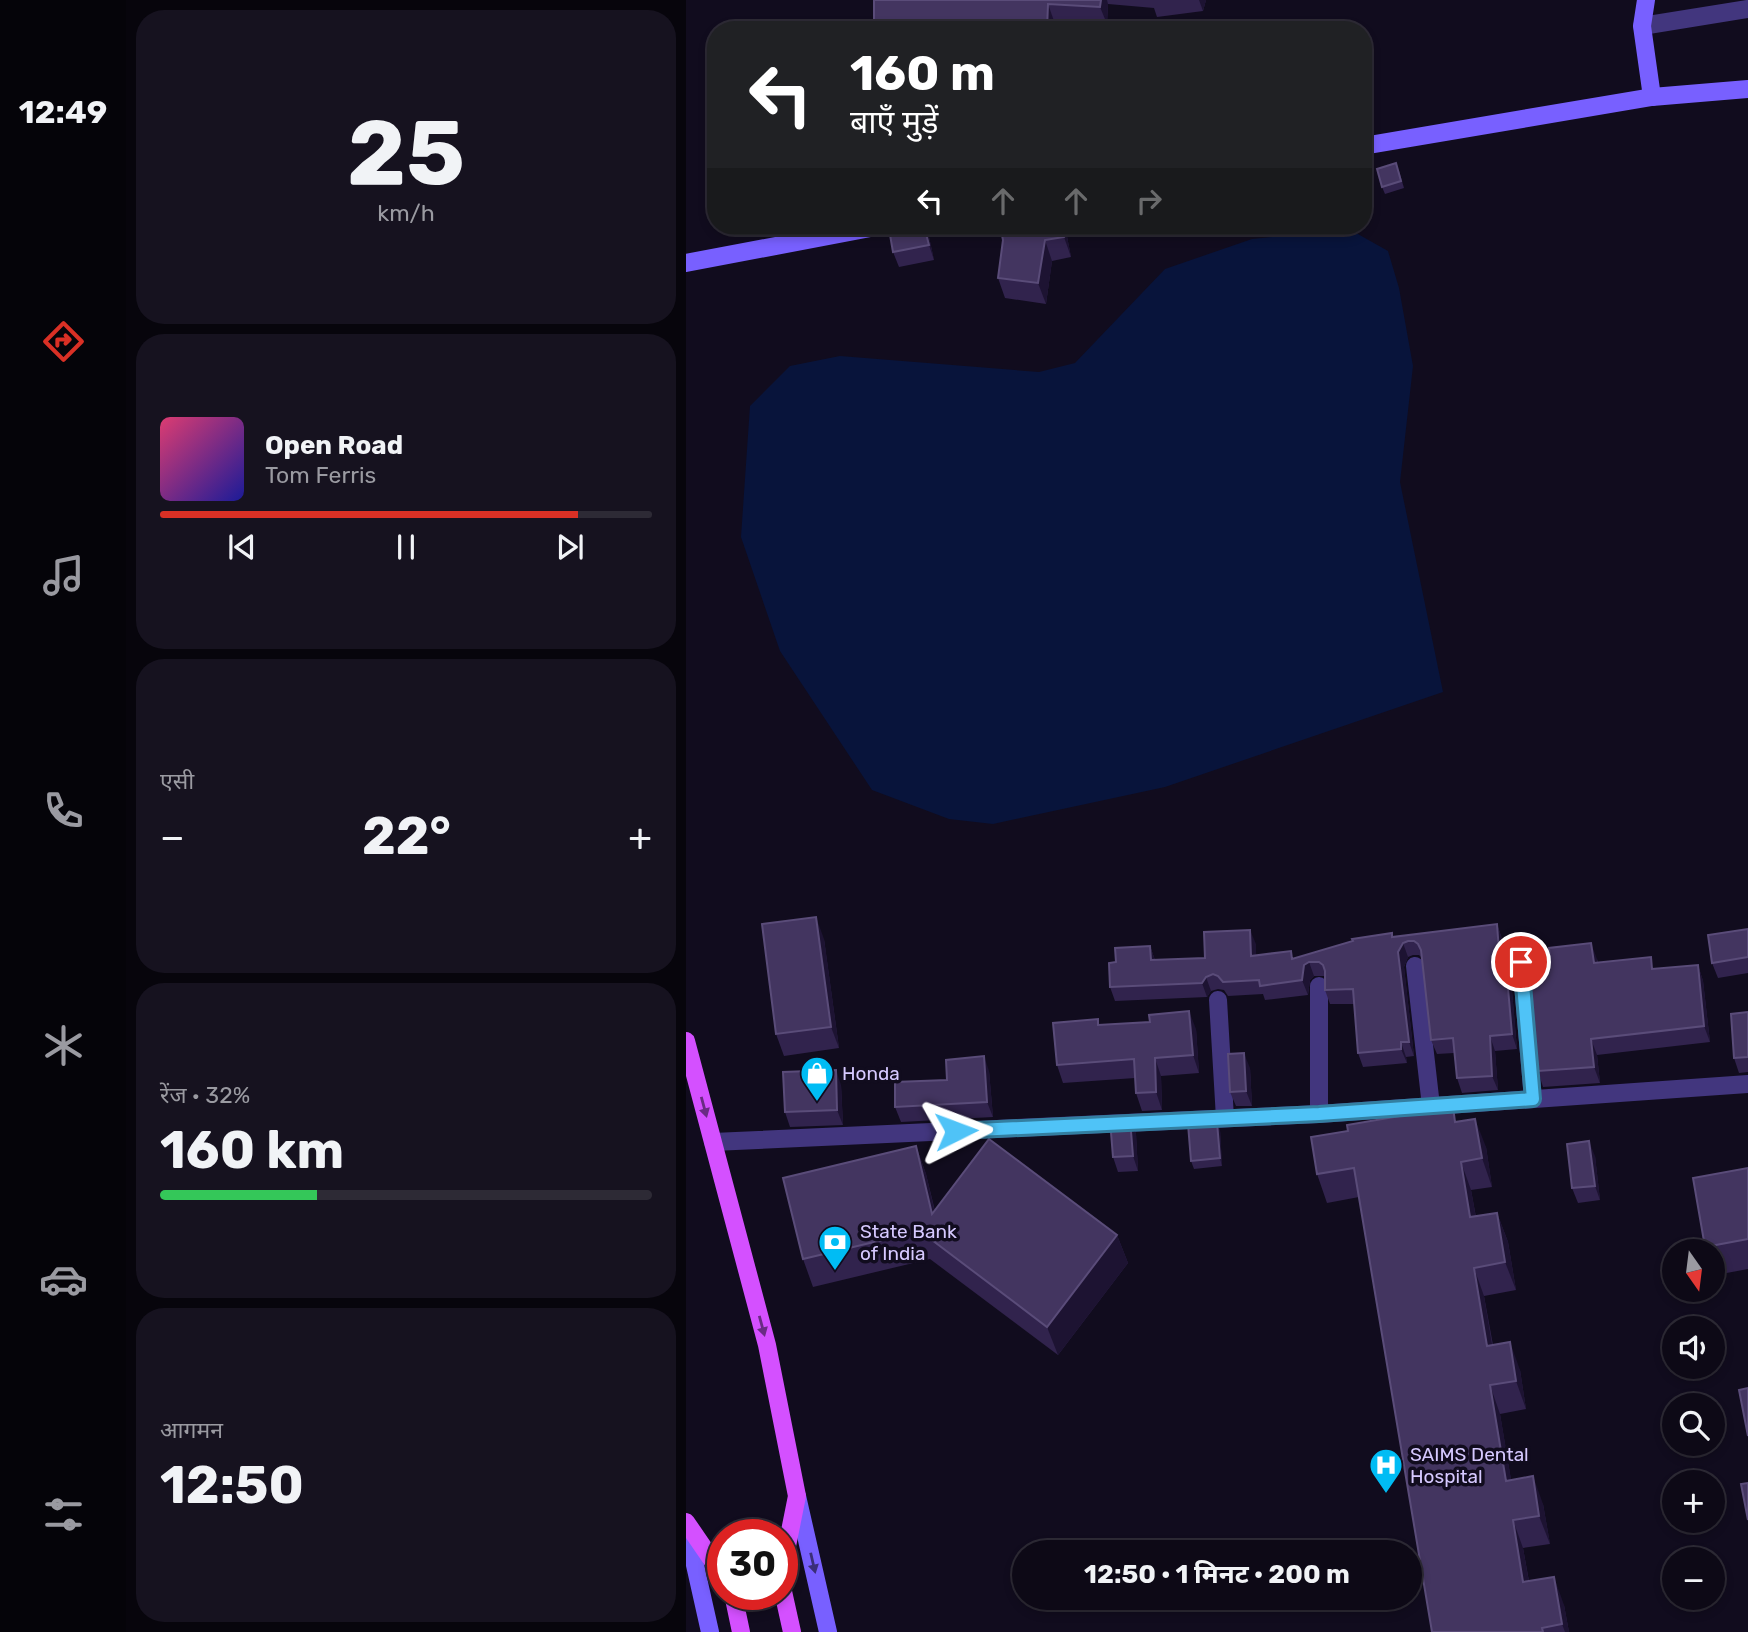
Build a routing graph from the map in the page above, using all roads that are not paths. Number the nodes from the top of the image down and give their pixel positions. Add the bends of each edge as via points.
1 (1646, 0) edge
2 (1748, 9) edge
3 (1642, 26) junction
4 (1748, 89) edge
5 (1652, 97) junction
6 (1372, 144) edge
7 (834, 235) edge
8 (686, 263) edge
9 (1521, 962) dead end
10 (1415, 966) dead end
11 (1319, 986) dead end
12 (1218, 1000) dead end
13 (686, 1041) edge
14 (1748, 1084) edge
15 (1533, 1099) junction
16 (1431, 1106) junction
17 (1319, 1114) junction
18 (1225, 1118) junction
19 (713, 1142) junction
20 (797, 1496) junction
21 (792, 1519) edge
22 (686, 1523) edge
23 (707, 1553) edge
24 (736, 1610) edge
25 (787, 1610) edge
26 (710, 1632) edge
27 (741, 1632) edge
28 (792, 1632) edge
29 (828, 1632) edge

1 - 3 street
2 - 3 street
3 - 5 street
4 - 5 street
5 - 6 street
7 - 8 street
9 - 15 street
10 - 16 street
11 - 17 street
12 - 18 street
13 -> 19 main road
14 - 15 street
15 - 16 street
16 - 17 street
17 - 18 street
18 - 19 street
19 -> 20 main road via 767,1345
20 - 21 main road
20 -> 29 street
22 - 23 main road
22 - 26 street
24 - 27 main road
25 - 28 main road

